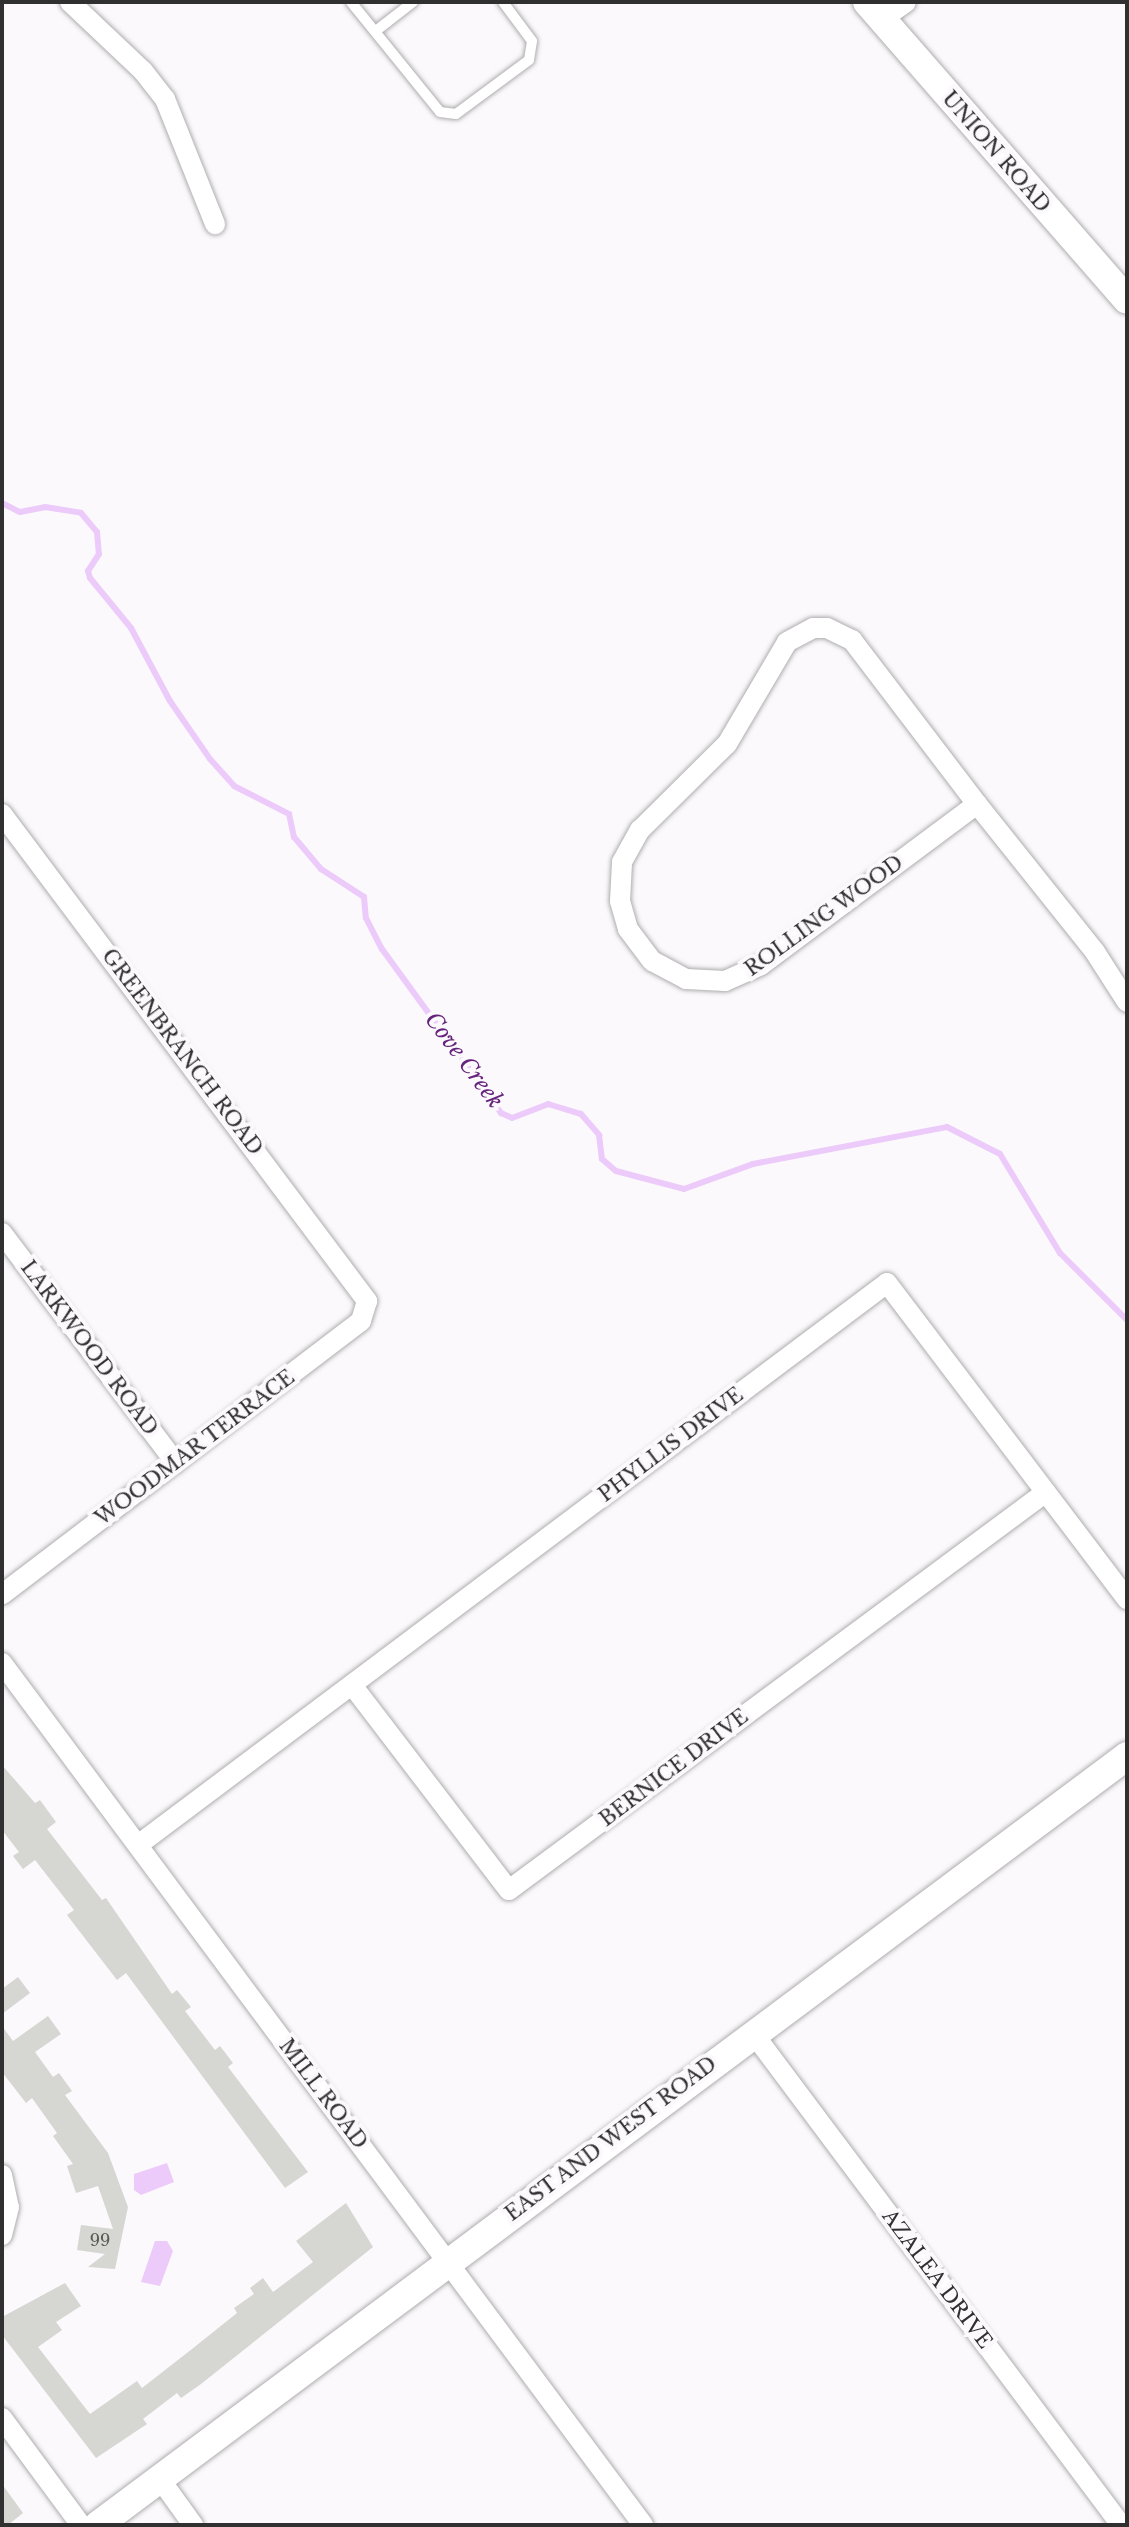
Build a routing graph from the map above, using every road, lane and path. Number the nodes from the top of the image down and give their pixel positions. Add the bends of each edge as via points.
1 (70, 2) edge
2 (351, 2) edge
3 (413, 2) edge
4 (503, 2) edge
5 (906, 2) edge
6 (875, 11) edge
7 (377, 30) junction
8 (215, 224) dead end
9 (1127, 300) edge
10 (977, 804) junction
11 (2, 814) edge
12 (1127, 1002) edge
13 (2, 1233) edge
14 (362, 1291) joint
15 (176, 1463) junction
16 (1046, 1492) junction
17 (2, 1594) edge
18 (1127, 1599) edge
19 (2, 1663) edge
20 (352, 1685) junction
21 (1127, 1756) edge
22 (138, 1845) junction
23 (753, 2033) junction
24 (2, 2175) edge
25 (2, 2235) edge
26 (447, 2261) junction
27 (2, 2418) edge
28 (160, 2479) junction
29 (81, 2525) edge
30 (98, 2525) edge
31 (193, 2525) edge
32 (643, 2525) edge
33 (1121, 2525) edge

1 - 8 street via 165,99
2 - 7 lane
3 - 7 lane
4 - 7 lane via 532,41 529,60 456,114 440,112
5 - 6 street
6 - 9 street, UNION ROAD
10 - 10 street, ROLLING WOOD via 852,640 827,628 800,633 781,651 727,744 630,843 618,881 628,929 652,961 669,972 707,982 743,975
10 - 12 street, ROLLING WOOD via 1095,952
11 - 14 street, GREENBRANCH ROAD
13 - 15 street, LARKWOOD ROAD
14 - 15 street, WOODMAR TERRACE via 367,1301 361,1321
15 - 17 street, WOODMAR TERRACE
16 - 18 street, PHYLLIS DRIVE
16 - 20 street, BERNICE DRIVE via 509,1890
16 - 20 street, PHYLLIS DRIVE via 887,1283
19 - 22 street, MILL ROAD
20 - 22 street, PHYLLIS DRIVE
21 - 23 street, EAST AND WEST ROAD
22 - 26 street, MILL ROAD
23 - 26 street, EAST AND WEST ROAD
23 - 33 street, AZALEA DRIVE
24 - 25 street via 9,2207
26 - 28 street, EAST AND WEST ROAD
26 - 32 street, MILL ROAD
27 - 29 street
28 - 30 street, EAST AND WEST ROAD
28 - 31 street

